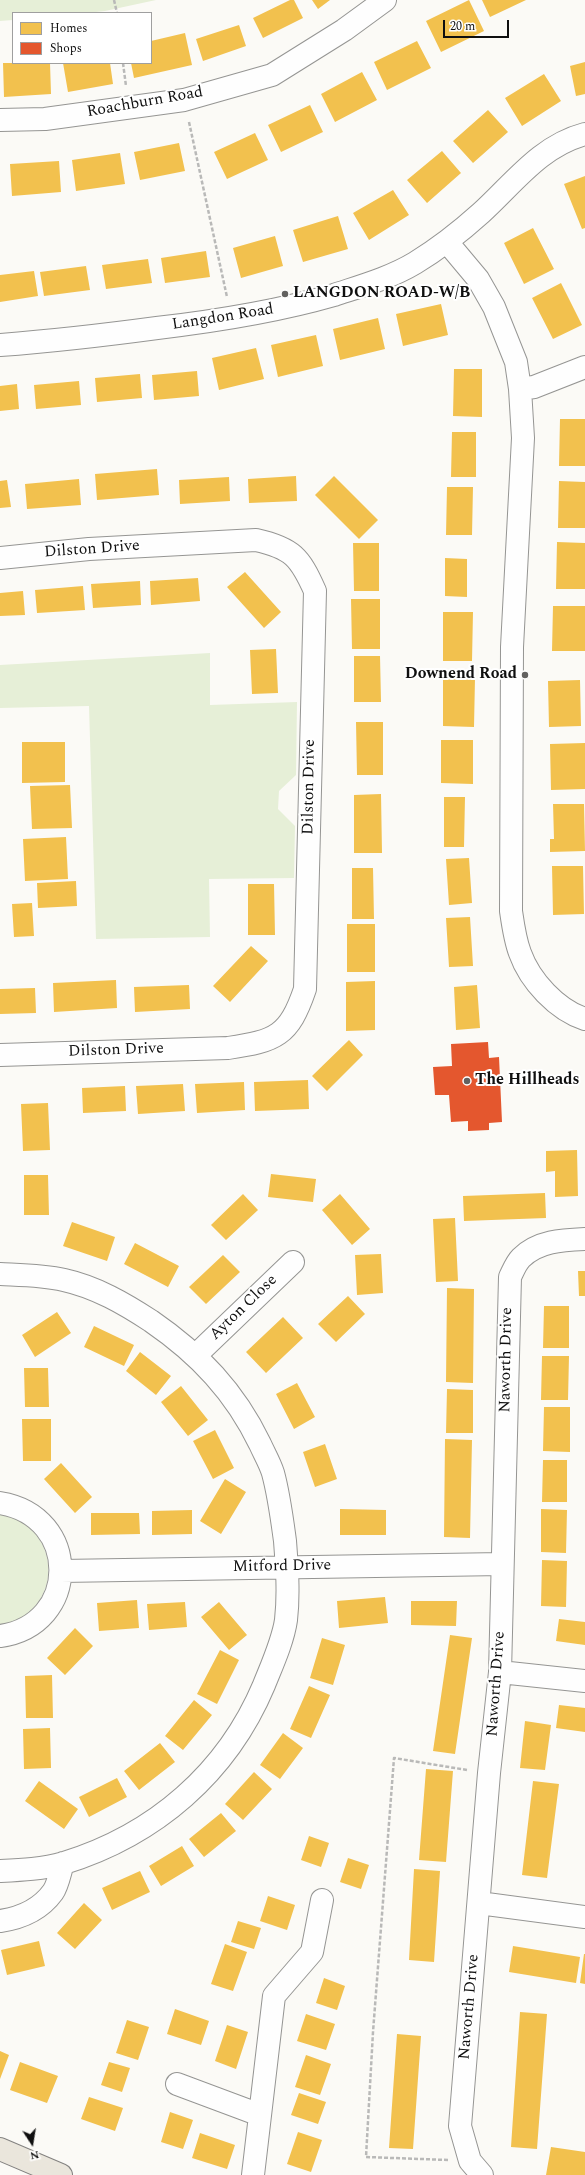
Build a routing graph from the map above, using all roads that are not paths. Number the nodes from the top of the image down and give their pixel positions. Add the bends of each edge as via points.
1 (385, 0) edge
2 (0, 120) edge
3 (585, 134) edge
4 (447, 242) junction
5 (0, 345) edge
6 (585, 367) edge
7 (520, 389) junction
8 (0, 558) edge
9 (585, 1019) edge
10 (0, 1055) edge
11 (585, 1239) edge
12 (292, 1262) dead end
13 (0, 1274) edge
14 (196, 1355) junction
15 (0, 1503) edge
16 (502, 1564) junction
17 (287, 1568) junction
18 (61, 1571) junction
19 (0, 1636) edge
20 (500, 1672) junction
21 (585, 1681) edge
22 (63, 1863) junction
23 (0, 1871) edge
24 (322, 1900) dead end
25 (479, 1903) junction
26 (585, 1917) edge
27 (0, 1921) edge
28 (177, 2084) dead end
29 (260, 2115) junction
30 (0, 2149) edge
31 (476, 2168) edge
32 (61, 2175) edge
33 (253, 2175) edge

1 - 2 street, Roachburn Road via 344,30 272,75 184,100 45,119
3 - 4 street, Langdon Road via 574,137 540,156
4 - 5 street, Langdon Road via 414,264 385,278 291,308 232,319 65,340
4 - 7 street via 478,279 494,307 516,362
6 - 7 street via 534,387
7 - 9 street via 523,438 512,647 511,911 520,954 528,968 561,1008
8 - 10 street, Dilston Drive via 89,549 256,540 280,545 293,554 307,573 315,591 305,989 297,1014 284,1030 261,1043 228,1048
11 - 16 street, Naworth Drive via 561,1240 535,1247 520,1259 510,1277
12 - 14 street, Ayton Close
13 - 14 street via 65,1280 102,1293 132,1308
14 - 17 street via 244,1414 272,1471 282,1516
15 - 18 street via 17,1506 40,1520 56,1542
16 - 17 street, Mitford Drive
16 - 20 street, Naworth Drive
17 - 18 street, Mitford Drive
17 - 22 street via 286,1621 272,1665 238,1737 209,1772 179,1802 143,1828
18 - 19 street via 56,1596 40,1619 16,1634
20 - 21 street
20 - 25 street, Naworth Drive
22 - 23 street
22 - 27 street via 53,1892 34,1911 17,1919
24 - 29 street via 312,1952 274,1996
25 - 26 street
25 - 31 street, Naworth Drive via 460,2126
28 - 29 street
29 - 33 street
30 - 32 main road

